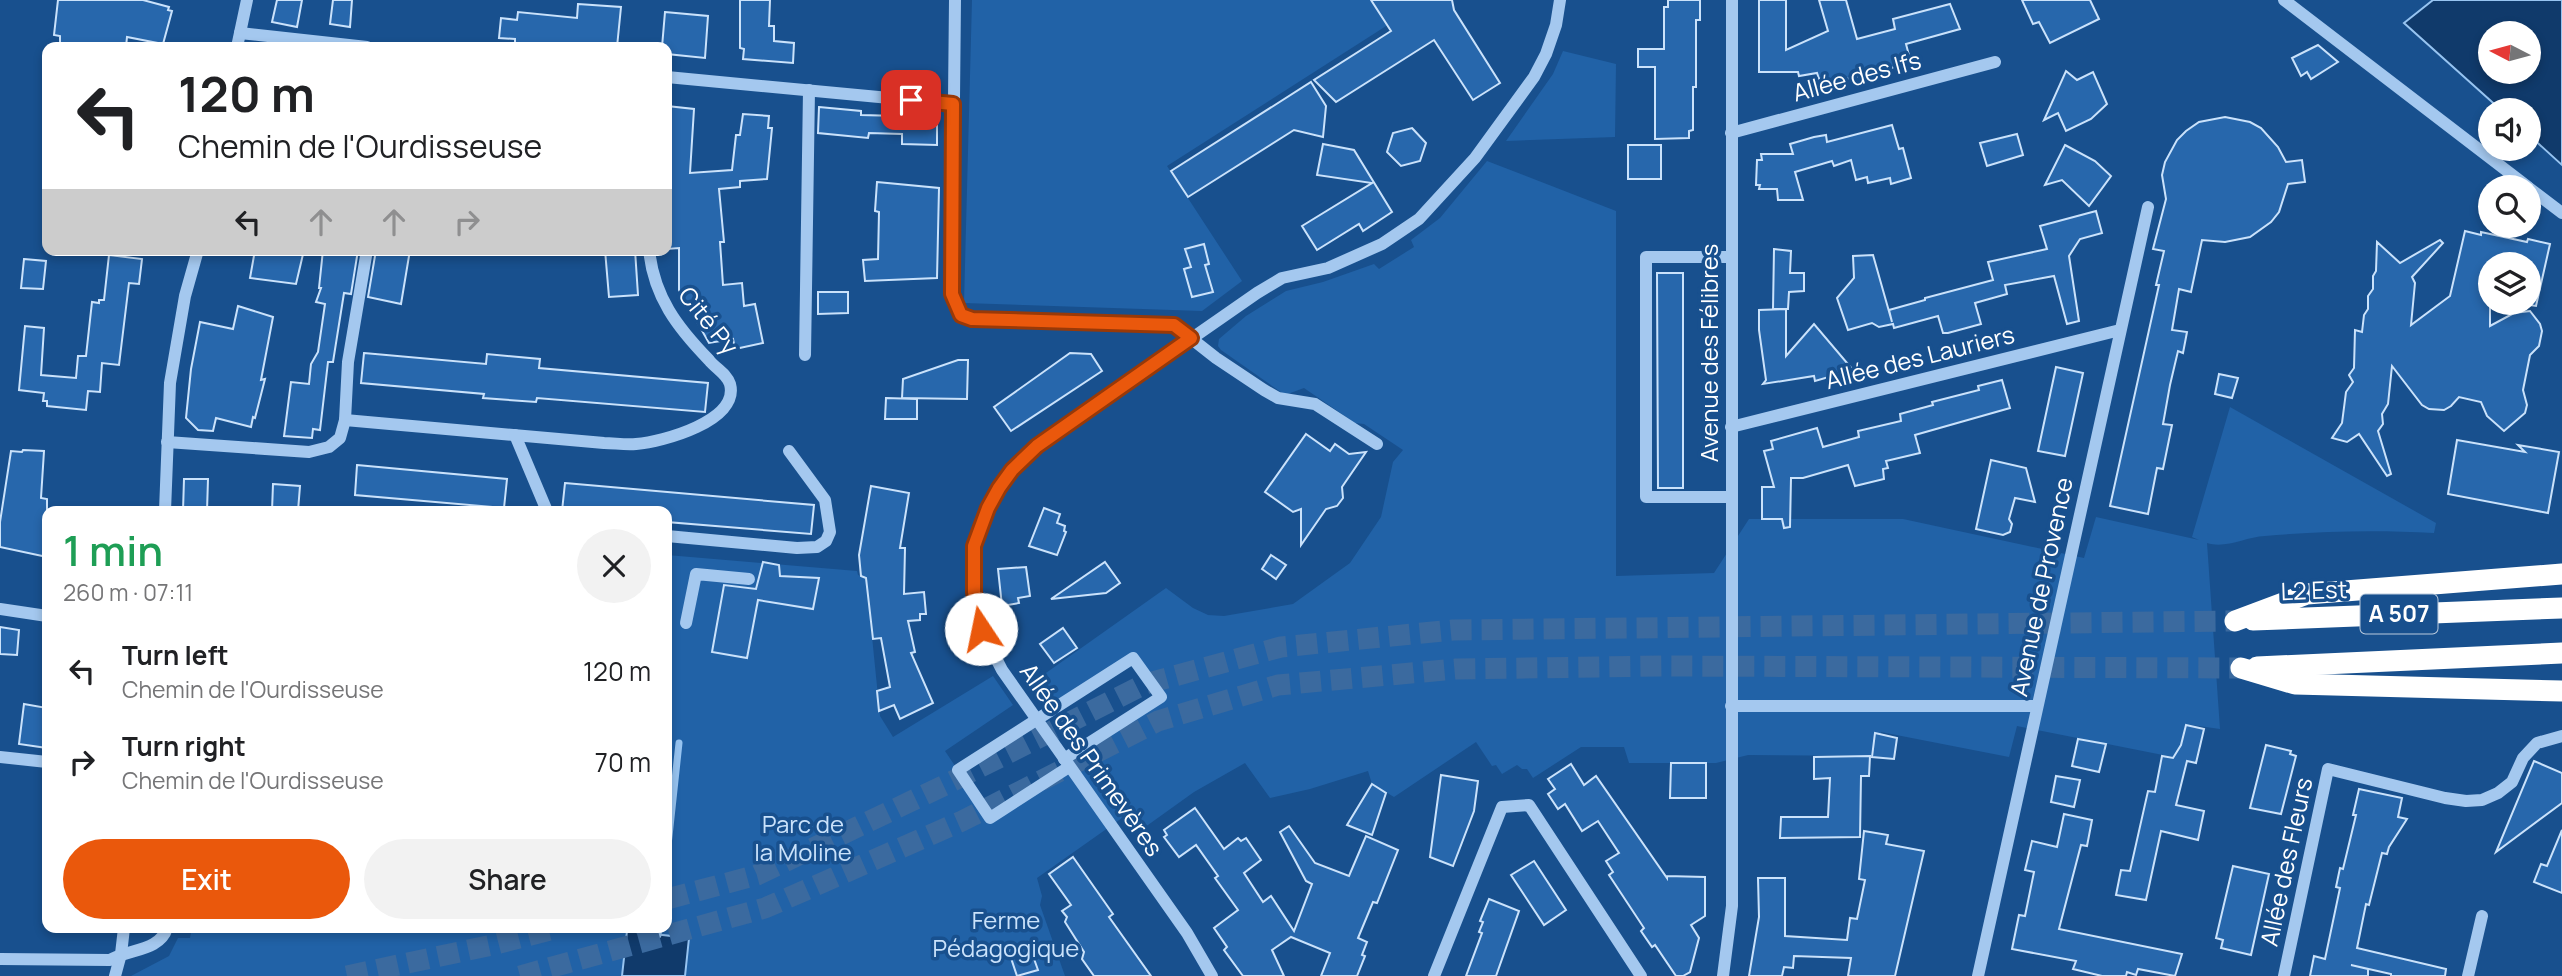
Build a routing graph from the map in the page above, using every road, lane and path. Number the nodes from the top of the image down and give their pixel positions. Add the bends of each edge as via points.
1 (247, 0) edge
2 (955, 0) edge
3 (1560, 0) edge
4 (1732, 0) edge
5 (2284, 0) edge
6 (240, 33) junction
7 (238, 42) edge
8 (322, 42) edge
9 (1995, 62) dead end
10 (672, 77) edge
11 (809, 90) junction
12 (953, 104) junction
13 (1731, 133) junction
14 (2513, 175) edge
15 (2541, 196) edge
16 (2148, 207) dead end
17 (2562, 213) edge
18 (196, 256) edge
19 (365, 256) edge
20 (650, 256) edge
21 (1731, 257) junction
22 (2120, 330) junction
23 (1191, 338) junction
24 (805, 355) dead end
25 (345, 420) junction
26 (1731, 427) junction
27 (515, 435) junction
28 (167, 442) junction
29 (1377, 444) dead end
30 (789, 451) dead end
31 (1731, 497) junction
32 (165, 506) edge
33 (545, 506) edge
34 (672, 536) edge
35 (2562, 574) edge
36 (749, 579) dead end
37 (2562, 608) edge
38 (0, 609) edge
39 (42, 615) edge
40 (686, 623) dead end
41 (2562, 653) edge
42 (2562, 691) edge
43 (1731, 706) junction
44 (2037, 706) junction
45 (1036, 718) junction
46 (2562, 736) edge
47 (0, 757) edge
48 (42, 761) edge
49 (1067, 763) junction
50 (2482, 916) dead end
51 (123, 933) edge
52 (166, 933) edge
53 (121, 954) junction
54 (0, 959) edge
55 (116, 976) edge
56 (1212, 976) edge
57 (1434, 976) edge
58 (1641, 976) edge
59 (1723, 976) edge
60 (1978, 976) edge
61 (2284, 976) edge
62 (2468, 976) edge

1 - 6 street
2 - 12 street
3 - 23 street, Allée des Primevères via 1546,54 1534,77 1475,158 1419,219 1382,244 1328,268 1282,278
4 - 13 street, Avenue des Félibres
5 - 14 street
6 - 7 street
6 - 8 street
9 - 13 street, Allée des Ifs
10 - 11 street
11 - 12 street
11 - 24 street
12 - 23 street via 952,294 961,315 1174,325
13 - 21 street, Avenue des Félibres
15 - 17 street
16 - 22 street, Avenue de Provence
18 - 28 street via 170,383
19 - 25 street via 348,362
20 - 27 street, Cité Py via 660,297 729,383 730,397 724,409 688,431 636,444
21 - 26 street, Avenue des Félibres
21 - 31 street via 1646,257 1646,497
22 - 26 street, Allée des Lauriers
22 - 44 street, Avenue de Provence
23 - 29 street via 1278,398 1315,404
23 - 45 street, Allée des Primevères via 1037,446 1012,470 988,508 974,546 974,592 981,629 1002,670
25 - 27 street, Cité Py
25 - 28 street via 340,438 329,447 309,452
26 - 31 street, Avenue des Félibres
27 - 33 street
28 - 32 street
30 - 34 street via 825,500 827,541 817,547 797,548
31 - 43 street, Avenue des Félibres
35 - 37 highway, L2 Est / A 507 via 2307,594 2235,621
36 - 40 street via 696,574
38 - 39 street
41 - 42 highway, A 507 via 2241,668 2295,684
43 - 44 street
43 - 59 street, Avenue des Félibres via 1732,906
44 - 60 street, Avenue de Provence
45 - 49 street, Allée des Primevères
45 - 49 street via 958,770 990,818
45 - 49 street via 1133,658 1161,697
46 - 61 street, Allée des Fleurs via 2537,743 2523,758 2512,782 2482,800 2445,798 2328,769
47 - 48 street
49 - 56 street, Allée des Primevères via 1187,933
50 - 62 street
51 - 53 street
52 - 53 street via 158,943
53 - 54 street via 110,960
53 - 55 street
57 - 58 street via 1502,807 1529,805

